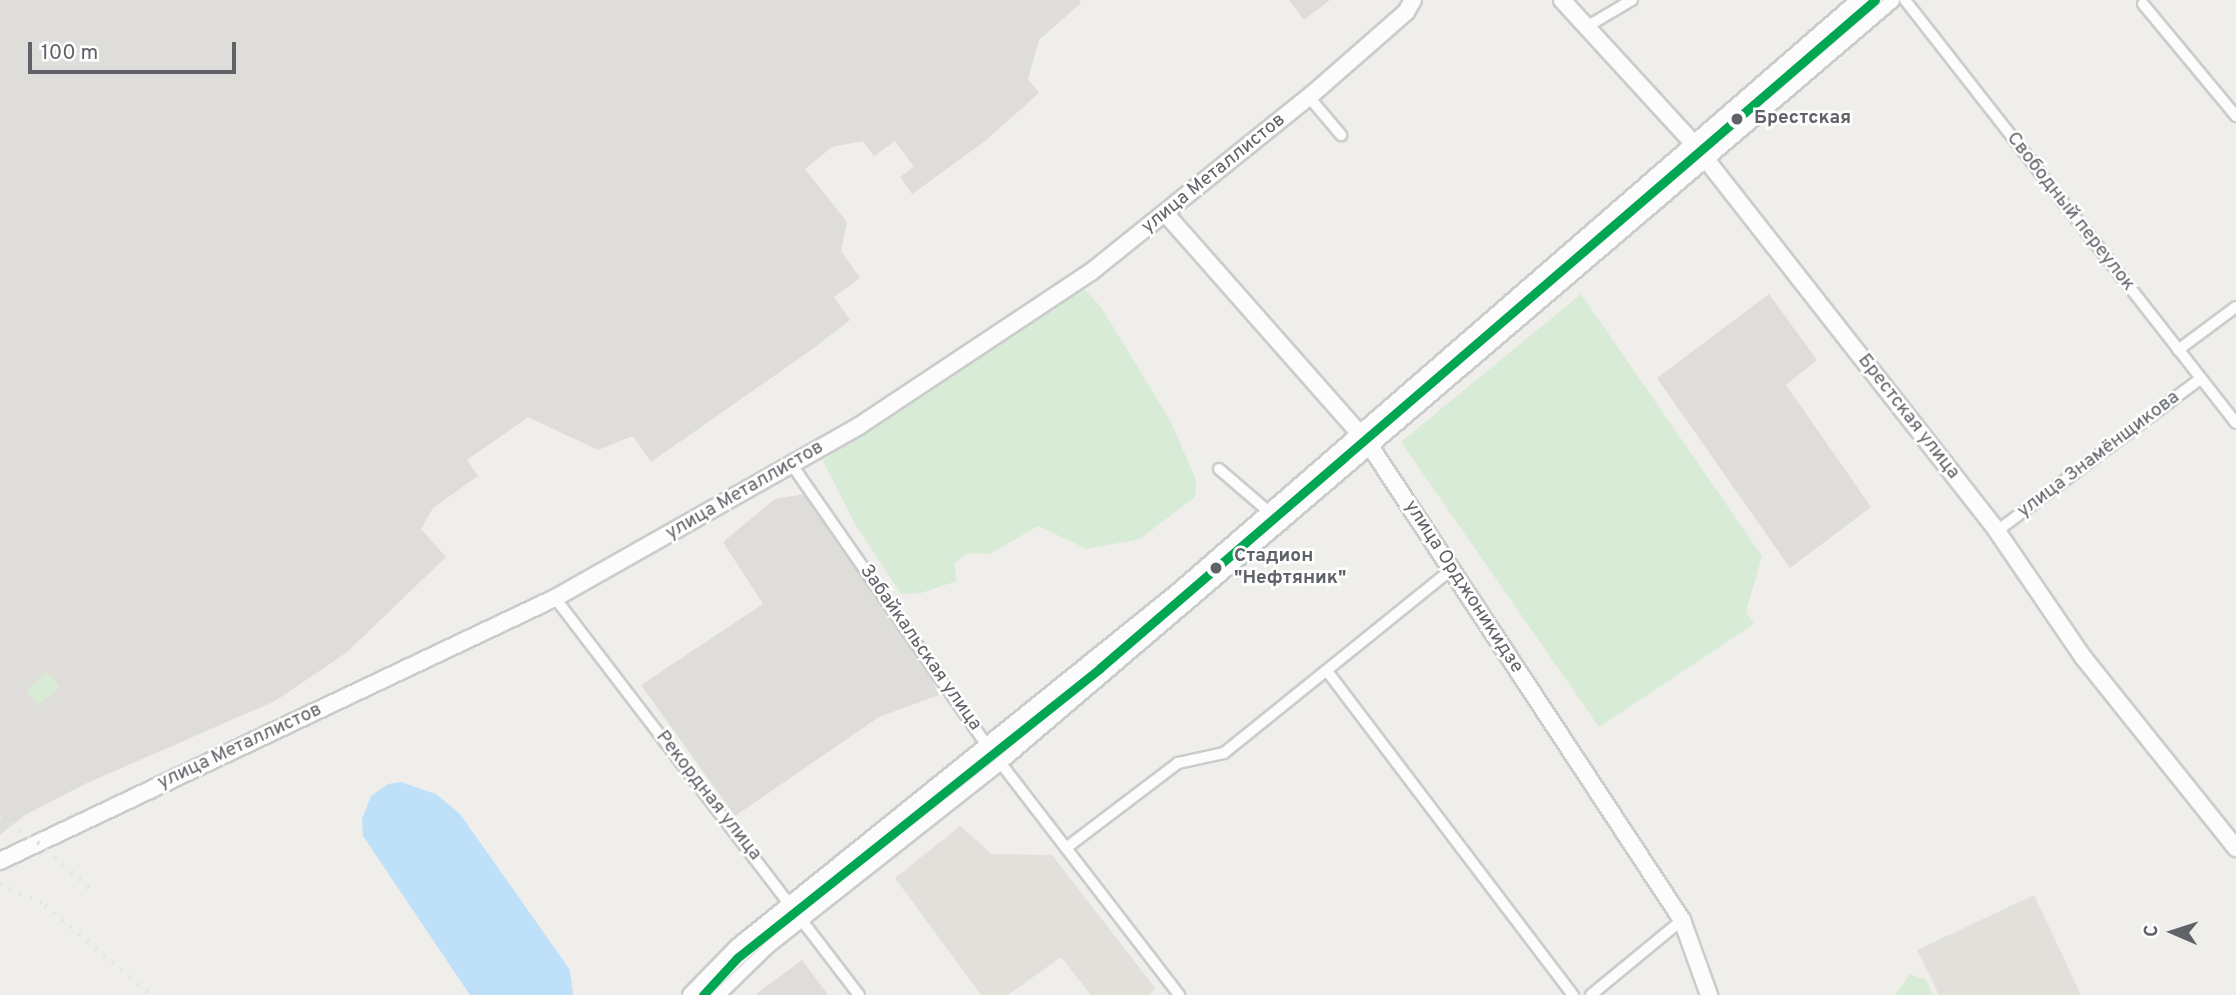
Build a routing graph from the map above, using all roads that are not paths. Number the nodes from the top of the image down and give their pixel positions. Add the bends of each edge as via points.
1 (1413, 0) edge
2 (1562, 0) edge
3 (1632, 0) edge
4 (1860, 0) edge
5 (1891, 0) edge
6 (1905, 0) edge
7 (2143, 4) dead end
8 (1588, 26) junction
9 (1309, 97) junction
10 (2236, 116) edge
11 (1341, 135) dead end
12 (1699, 150) junction
13 (1166, 214) junction
14 (2236, 307) edge
15 (2178, 350) junction
16 (2200, 379) junction
17 (2236, 423) edge
18 (1364, 437) junction
19 (792, 465) junction
20 (1219, 469) dead end
21 (1269, 512) junction
22 (1997, 531) junction
23 (1452, 569) junction
24 (555, 598) junction
25 (1327, 671) junction
26 (989, 748) junction
27 (1000, 761) junction
28 (1066, 848) junction
29 (2236, 848) edge
30 (0, 861) edge
31 (791, 903) junction
32 (802, 918) junction
33 (1682, 920) junction
34 (691, 995) edge
35 (716, 995) edge
36 (859, 995) edge
37 (1179, 995) edge
38 (1573, 995) edge
39 (1591, 995) edge
40 (1709, 995) edge

1 - 9 street, улица Металлистов via 1406,12
2 - 8 street, Брестская улица
3 - 8 street
4 - 12 street
5 - 12 street
6 - 15 street, Свободный переулок
7 - 10 street
8 - 12 street, Брестская улица
9 - 11 street
9 - 13 street, улица Металлистов
12 - 18 street
12 - 22 street, Брестская улица
13 - 18 street, улица Орджоникидзе
13 - 19 street, улица Металлистов via 1027,317
14 - 15 street
15 - 16 street, Свободный переулок
16 - 17 street, Свободный переулок
16 - 22 street, улица Знамёнщикова
18 - 21 street
18 - 23 street, улица Орджоникидзе
18 - 27 street
19 - 24 street, улица Металлистов
19 - 26 street, Забайкальская улица
20 - 21 street
21 - 26 street
22 - 29 street, Брестская улица via 2084,657
23 - 25 street
23 - 33 street, улица Орджоникидзе
24 - 30 street, улица Металлистов
24 - 31 street, Рекордная улица
25 - 28 street via 1224,753 1178,764
25 - 38 street
26 - 27 street, Забайкальская улица
26 - 31 street
27 - 28 street, Забайкальская улица
27 - 32 street
28 - 37 street, Забайкальская улица
31 - 32 street, Рекордная улица
31 - 34 street via 738,947
32 - 35 street
32 - 36 street, Рекордная улица
33 - 39 street
33 - 40 street, улица Орджоникидзе

